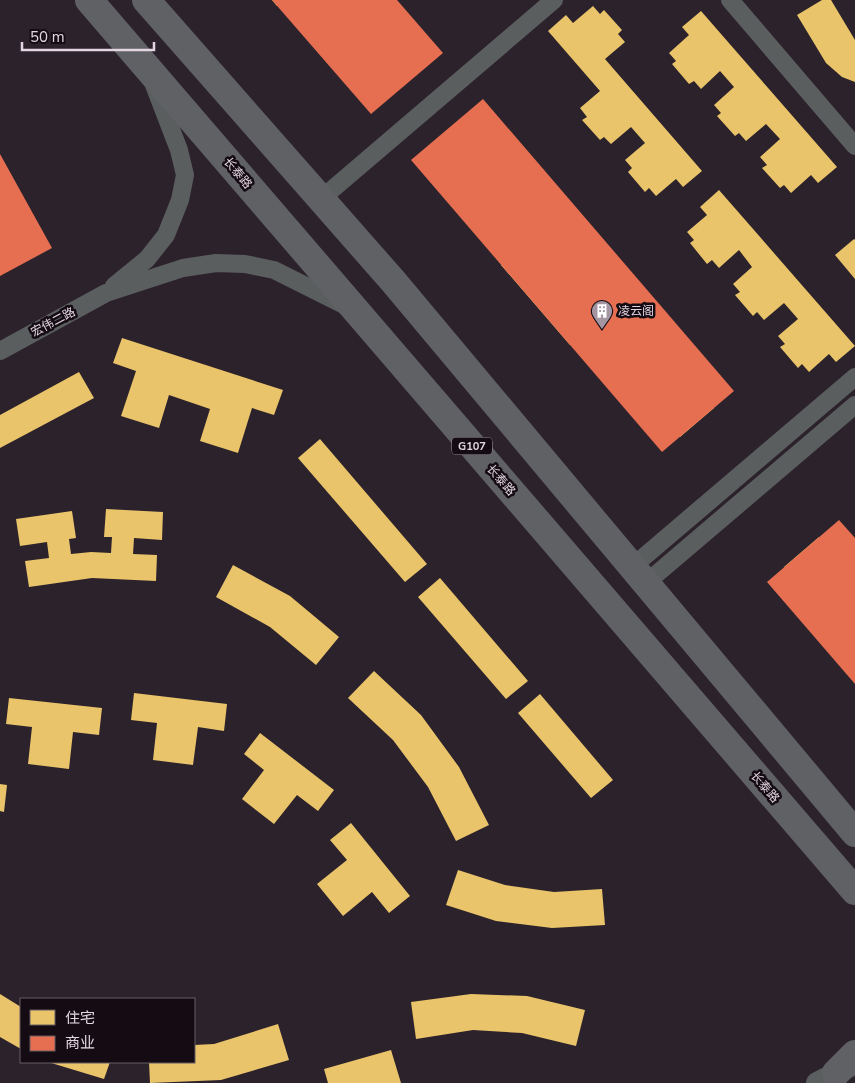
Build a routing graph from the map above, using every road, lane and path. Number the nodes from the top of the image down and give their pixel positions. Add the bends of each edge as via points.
1 (89, 0) edge
2 (146, 0) edge
3 (554, 0) edge
4 (730, 0) edge
5 (146, 65) junction
6 (855, 146) edge
7 (321, 199) junction
8 (106, 293) junction
9 (354, 310) junction
10 (0, 351) edge
11 (855, 377) edge
12 (855, 405) edge
13 (639, 575) junction
14 (855, 833) edge
15 (855, 891) edge
16 (855, 1054) edge
17 (836, 1073) edge

1 - 5 highway, 长泰路 / G107
2 - 7 highway
3 - 7 street
4 - 6 street
5 - 8 street via 179,150 185,175 180,200 166,235 147,259
5 - 9 highway, 长泰路 / G107
7 - 13 highway
8 - 9 street via 183,268 216,263 245,264 274,270
8 - 10 street, 宏伟二路
9 - 15 highway, 长泰路 / G107
11 - 13 street
12 - 13 street
13 - 14 highway
16 - 17 highway

